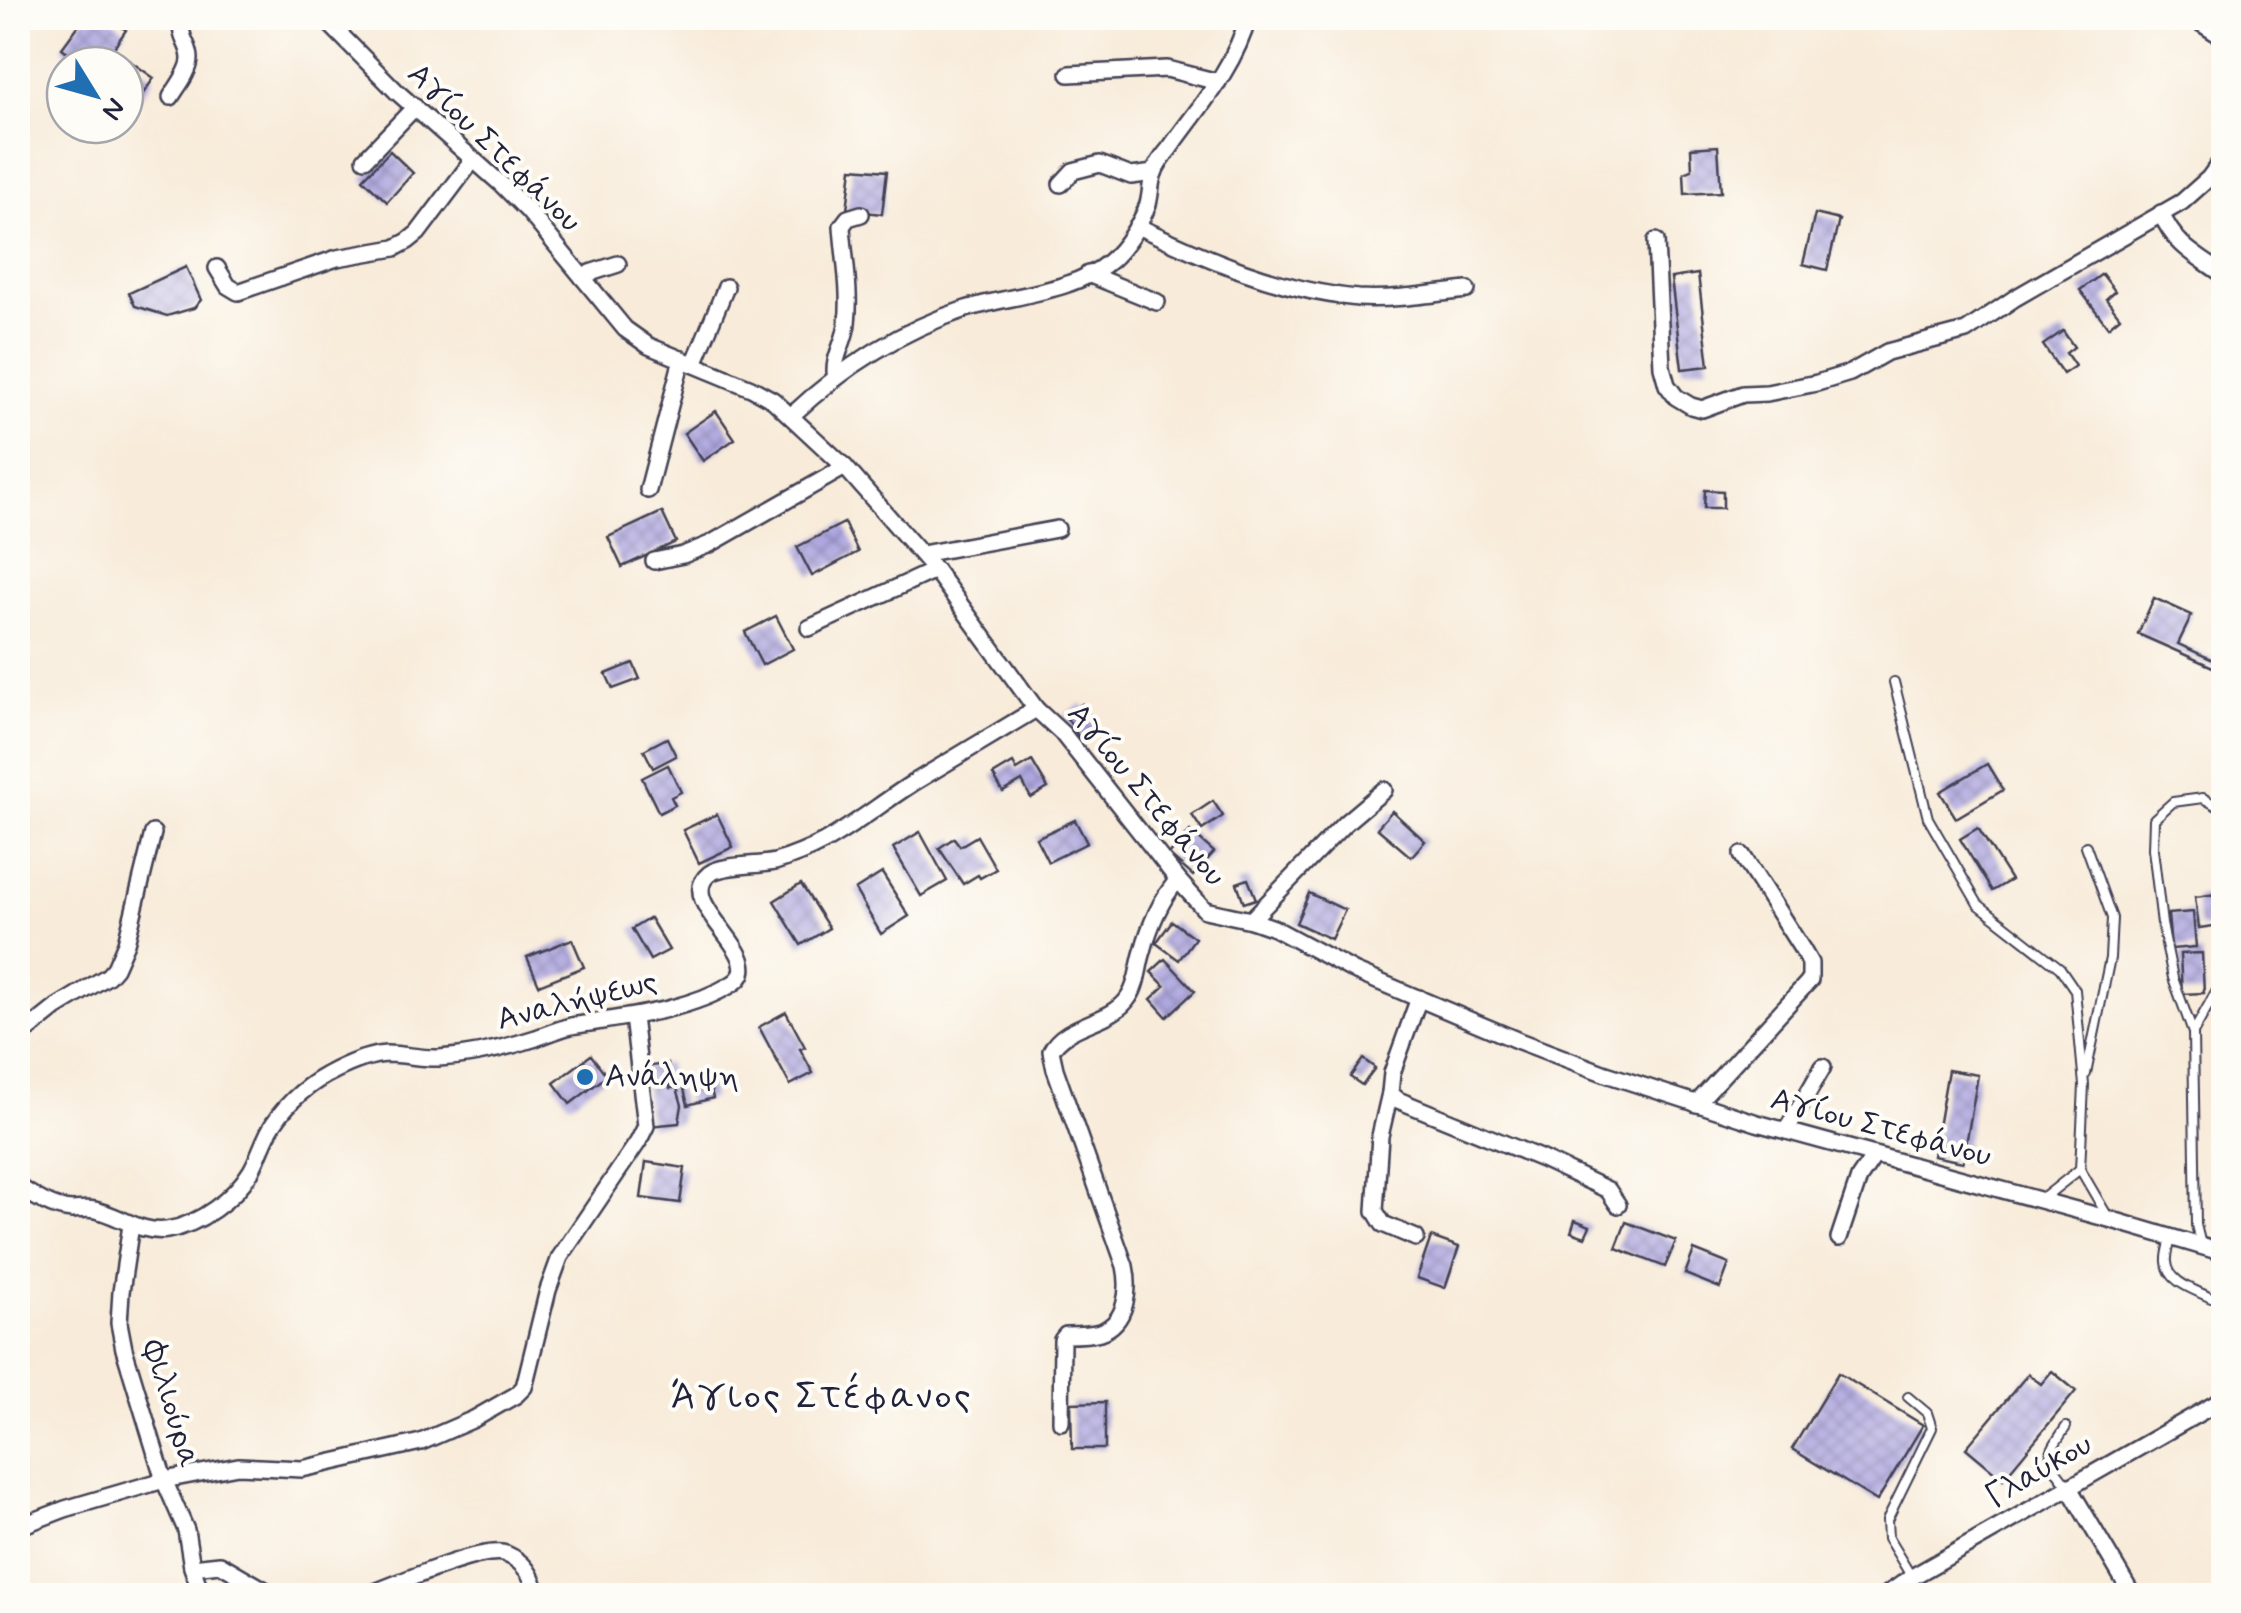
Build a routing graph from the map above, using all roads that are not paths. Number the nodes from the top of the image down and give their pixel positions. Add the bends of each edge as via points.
1 (182, 18) edge
2 (324, 18) edge
3 (1248, 18) edge
4 (2193, 18) edge
5 (2224, 38) edge
6 (1069, 74) dead end
7 (1218, 82) junction
8 (171, 97) dead end
9 (415, 107) junction
10 (2224, 157) edge
11 (365, 158) dead end
12 (473, 160) junction
13 (1154, 173) junction
14 (1062, 184) dead end
15 (2161, 213) junction
16 (861, 214) dead end
17 (1137, 226) junction
18 (1656, 241) dead end
19 (618, 264) dead end
20 (217, 268) dead end
21 (1088, 274) junction
22 (2224, 275) edge
23 (583, 278) junction
24 (726, 288) dead end
25 (1467, 290) dead end
26 (1158, 302) dead end
27 (688, 362) junction
28 (836, 378) junction
29 (791, 416) junction
30 (845, 467) junction
31 (648, 490) dead end
32 (1057, 529) dead end
33 (922, 554) junction
34 (654, 560) dead end
35 (935, 570) junction
36 (809, 628) dead end
37 (1894, 682) dead end
38 (1036, 709) junction
39 (1384, 790) dead end
40 (2224, 810) edge
41 (153, 833) dead end
42 (2086, 846) dead end
43 (1742, 855) dead end
44 (1178, 880) junction
45 (1251, 920) junction
46 (2224, 977) edge
47 (1419, 998) junction
48 (633, 1017) junction
49 (2193, 1033) junction
50 (18, 1038) edge
51 (1824, 1067) dead end
52 (2084, 1085) junction
53 (1390, 1092) junction
54 (1696, 1104) junction
55 (1786, 1131) junction
56 (1874, 1156) junction
57 (2080, 1169) junction
58 (18, 1186) edge
59 (2041, 1200) junction
60 (1618, 1205) dead end
61 (2109, 1219) junction
62 (132, 1225) junction
63 (2171, 1236) junction
64 (1416, 1238) dead end
65 (1839, 1238) dead end
66 (2201, 1245) junction
67 (2224, 1253) edge
68 (2211, 1298) dead end
69 (1908, 1397) dead end
70 (2224, 1399) edge
71 (1061, 1422) dead end
72 (2066, 1428) dead end
73 (164, 1480) junction
74 (2068, 1486) junction
75 (18, 1526) edge
76 (192, 1566) junction
77 (1912, 1577) junction
78 (202, 1596) edge
79 (275, 1596) edge
80 (365, 1596) edge
81 (537, 1596) edge
82 (1885, 1596) edge
83 (2133, 1596) edge

1 - 8 street via 190,64
2 - 9 street, Αγίου Στεφάνου
3 - 7 street
4 - 5 street
6 - 7 street via 1167,68
7 - 13 street
9 - 11 street
9 - 12 street, Αγίου Στεφάνου
10 - 15 street via 2196,190
12 - 20 street via 418,234 396,248 338,258 238,292
12 - 23 street, Αγίου Στεφάνου via 528,211
13 - 14 street via 1131,176 1100,164 1074,172
13 - 17 street
15 - 18 street via 1966,331 1887,352 1816,383 1743,394 1702,409 1676,397 1662,367
15 - 22 street via 2176,240
16 - 28 street via 842,226 849,299
17 - 21 street via 1114,258
17 - 25 street via 1219,264 1338,295
19 - 23 street
21 - 26 street
21 - 28 street via 940,319
23 - 27 street, Αγίου Στεφάνου via 625,328
24 - 27 street
27 - 29 street, Αγίου Στεφάνου via 763,394
27 - 31 street
28 - 29 street
29 - 30 street, Αγίου Στεφάνου
30 - 33 street, Αγίου Στεφάνου
30 - 34 street via 710,544
32 - 33 street
33 - 35 street, Αγίου Στεφάνου
35 - 36 street
35 - 38 street, Αγίου Στεφάνου
37 - 52 lane via 1928,818 1978,904 2060,968 2074,990
38 - 44 street, Αγίου Στεφάνου
38 - 48 street, Αναλήψεως via 824,842 776,862 711,873 702,898 740,957 742,973 696,1000
39 - 45 street
40 - 49 lane via 2203,798 2174,802 2154,820 2162,924
41 - 50 street via 116,968
42 - 52 lane via 2112,918
43 - 54 street via 1810,963 1810,980
44 - 45 street, Αγίου Στεφάνου via 1206,910
44 - 71 street via 1145,944 1128,999 1051,1051 1128,1283 1112,1324 1062,1340
45 - 47 street, Αγίου Στεφάνου
46 - 49 lane
47 - 53 street
47 - 54 street, Αγίου Στεφάνου
48 - 62 street, Αναλήψεως via 568,1027 475,1054 384,1054 352,1063 294,1099 272,1125 250,1173 198,1220 162,1231
48 - 73 street via 646,1126 560,1256 520,1392 444,1434 382,1452 302,1469 238,1466
49 - 66 lane
51 - 55 street
52 - 57 lane
53 - 60 street via 1608,1190
53 - 64 street via 1376,1211 1383,1224
54 - 55 street, Αγίου Στεφάνου
55 - 56 street, Αγίου Στεφάνου
56 - 59 street, Αγίου Στεφάνου
56 - 65 street via 1859,1178
57 - 59 lane
57 - 61 lane
58 - 62 street, Αναλήψεως via 50,1204 92,1209
59 - 61 street, Αγίου Στεφάνου
61 - 63 street, Αγίου Στεφάνου
62 - 73 street, Φιλιούρα via 119,1324
63 - 66 street, Αγίου Στεφάνου
63 - 68 lane via 2170,1274
66 - 67 street, Αγίου Στεφάνου
69 - 77 lane via 1927,1413 1932,1428 1887,1520 1888,1538
70 - 74 street, Γλαύκου
72 - 74 lane via 2050,1450 2050,1464
73 - 75 street
73 - 76 street, Φιλιούρα via 186,1530
74 - 77 street, Γλαύκου
74 - 83 street
76 - 78 street, Φιλιούρα
76 - 79 street via 220,1564
77 - 82 street, Γλαύκου
80 - 81 street via 475,1555 503,1552 524,1565

